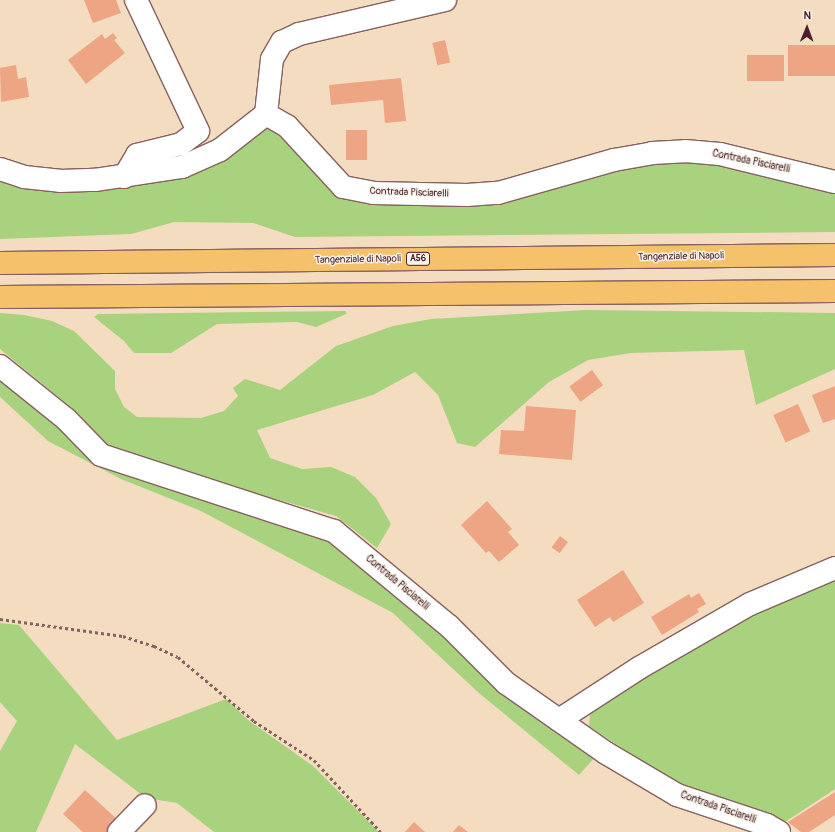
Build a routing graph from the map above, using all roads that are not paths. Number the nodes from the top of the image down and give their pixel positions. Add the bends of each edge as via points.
1 (136, 0) edge
2 (445, 0) edge
3 (266, 114) junction
4 (0, 168) edge
5 (124, 177) junction
6 (835, 182) edge
7 (835, 255) edge
8 (0, 263) edge
9 (835, 291) edge
10 (0, 297) edge
11 (0, 366) edge
12 (835, 568) edge
13 (559, 720) junction
14 (145, 805) dead end
15 (119, 832) edge
16 (779, 832) edge

1 - 5 street via 198,131 182,144 137,155
2 - 3 street via 299,34 282,42 272,59
3 - 5 street via 220,150 182,167
3 - 6 street, Contrada Pisciarelli via 287,126 343,187 373,193 498,193 614,160 652,153 684,151 720,154
4 - 5 street via 24,177 60,181
7 - 8 highway, Tangenziale di Napoli / A56
9 - 10 highway
11 - 13 street, Contrada Pisciarelli via 66,419 101,455 334,531 448,626 506,683
12 - 13 street via 750,604 639,668
13 - 16 street, Contrada Pisciarelli via 606,753 677,795 767,825
14 - 15 street

